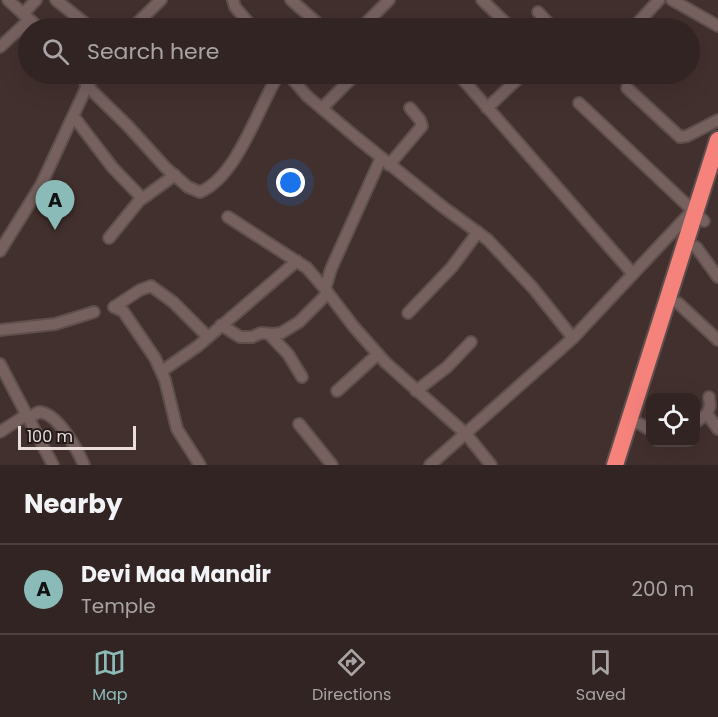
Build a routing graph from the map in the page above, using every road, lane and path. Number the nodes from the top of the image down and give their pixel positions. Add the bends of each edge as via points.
1 (8, 0) edge
2 (36, 0) edge
3 (56, 0) edge
4 (233, 0) edge
5 (291, 0) edge
6 (389, 0) edge
7 (482, 0) edge
8 (659, 0) edge
9 (672, 0) edge
10 (153, 2) edge
11 (538, 12) dead end
12 (26, 17) joint
13 (78, 18) edge
14 (140, 18) edge
15 (245, 18) edge
16 (312, 18) edge
17 (371, 18) edge
18 (501, 18) edge
19 (544, 18) edge
20 (642, 18) edge
21 (18, 26) edge
22 (718, 27) edge
23 (0, 47) edge
24 (273, 84) edge
25 (295, 84) edge
26 (346, 84) edge
27 (467, 84) edge
28 (512, 84) edge
29 (87, 86) joint
30 (627, 88) dead end
31 (579, 103) dead end
32 (322, 108) junction
33 (410, 108) dead end
34 (487, 108) junction
35 (74, 117) junction
36 (718, 120) edge
37 (718, 140) edge
38 (385, 162) junction
39 (175, 176) junction
40 (718, 177) edge
41 (142, 198) junction
42 (697, 215) junction
43 (228, 217) dead end
44 (478, 232) junction
45 (109, 238) dead end
46 (696, 247) junction
47 (0, 251) edge
48 (297, 261) junction
49 (633, 274) junction
50 (718, 277) edge
51 (327, 291) junction
52 (678, 303) junction
53 (94, 312) dead end
54 (408, 313) dead end
55 (221, 325) junction
56 (0, 330) edge
57 (269, 334) junction
58 (208, 337) junction
59 (573, 338) junction
60 (718, 340) edge
61 (471, 342) dead end
62 (378, 354) junction
63 (0, 365) edge
64 (162, 372) junction
65 (302, 377) dead end
66 (416, 391) junction
67 (337, 392) dead end
68 (709, 397) dead end
69 (707, 414) junction
70 (27, 417) junction
71 (700, 419) edge
72 (299, 424) dead end
73 (640, 425) edge
74 (718, 429) edge
75 (0, 432) edge
76 (466, 434) junction
77 (54, 465) edge
78 (84, 465) edge
79 (200, 465) edge
80 (333, 465) edge
81 (429, 465) edge
82 (491, 465) edge
83 (615, 465) edge
84 (627, 465) edge

1 - 12 street
2 - 12 street
3 - 13 street
4 - 15 street
5 - 16 street
6 - 17 street
7 - 18 street
8 - 20 street
9 - 22 street
10 - 14 street
11 - 19 street
21 - 23 street
24 - 39 street via 244,143 219,178 200,192
25 - 32 street
26 - 32 street
27 - 34 street
28 - 34 street
29 - 35 street
29 - 39 street
30 - 36 street via 680,137
31 - 42 street
32 - 38 street
33 - 38 street via 422,126
34 - 49 street
35 - 41 street via 106,160
35 - 47 street via 41,185
37 - 42 highway
38 - 44 street
38 - 51 street via 331,269
39 - 41 street
40 - 42 highway
41 - 45 street
42 - 46 highway
42 - 49 street
42 - 73 highway
43 - 48 street
44 - 54 street via 452,267
44 - 59 street via 517,270
46 - 50 street
46 - 52 highway
48 - 51 street
48 - 55 street
49 - 59 street
51 - 57 street via 293,326
51 - 62 street
52 - 60 street
52 - 73 highway
53 - 56 street via 55,324
55 - 57 street via 240,337
55 - 58 street
57 - 65 street
58 - 64 street
58 - 64 street via 151,286 114,307 128,317
59 - 76 street
61 - 66 street
62 - 66 street
62 - 67 street
63 - 70 street
64 - 79 street via 177,429
66 - 76 street
68 - 69 street
69 - 71 street
69 - 74 street
70 - 75 street
70 - 77 street
70 - 78 street via 39,412 49,415 67,435
72 - 80 street
73 - 83 highway
73 - 84 highway
76 - 81 street
76 - 82 street

